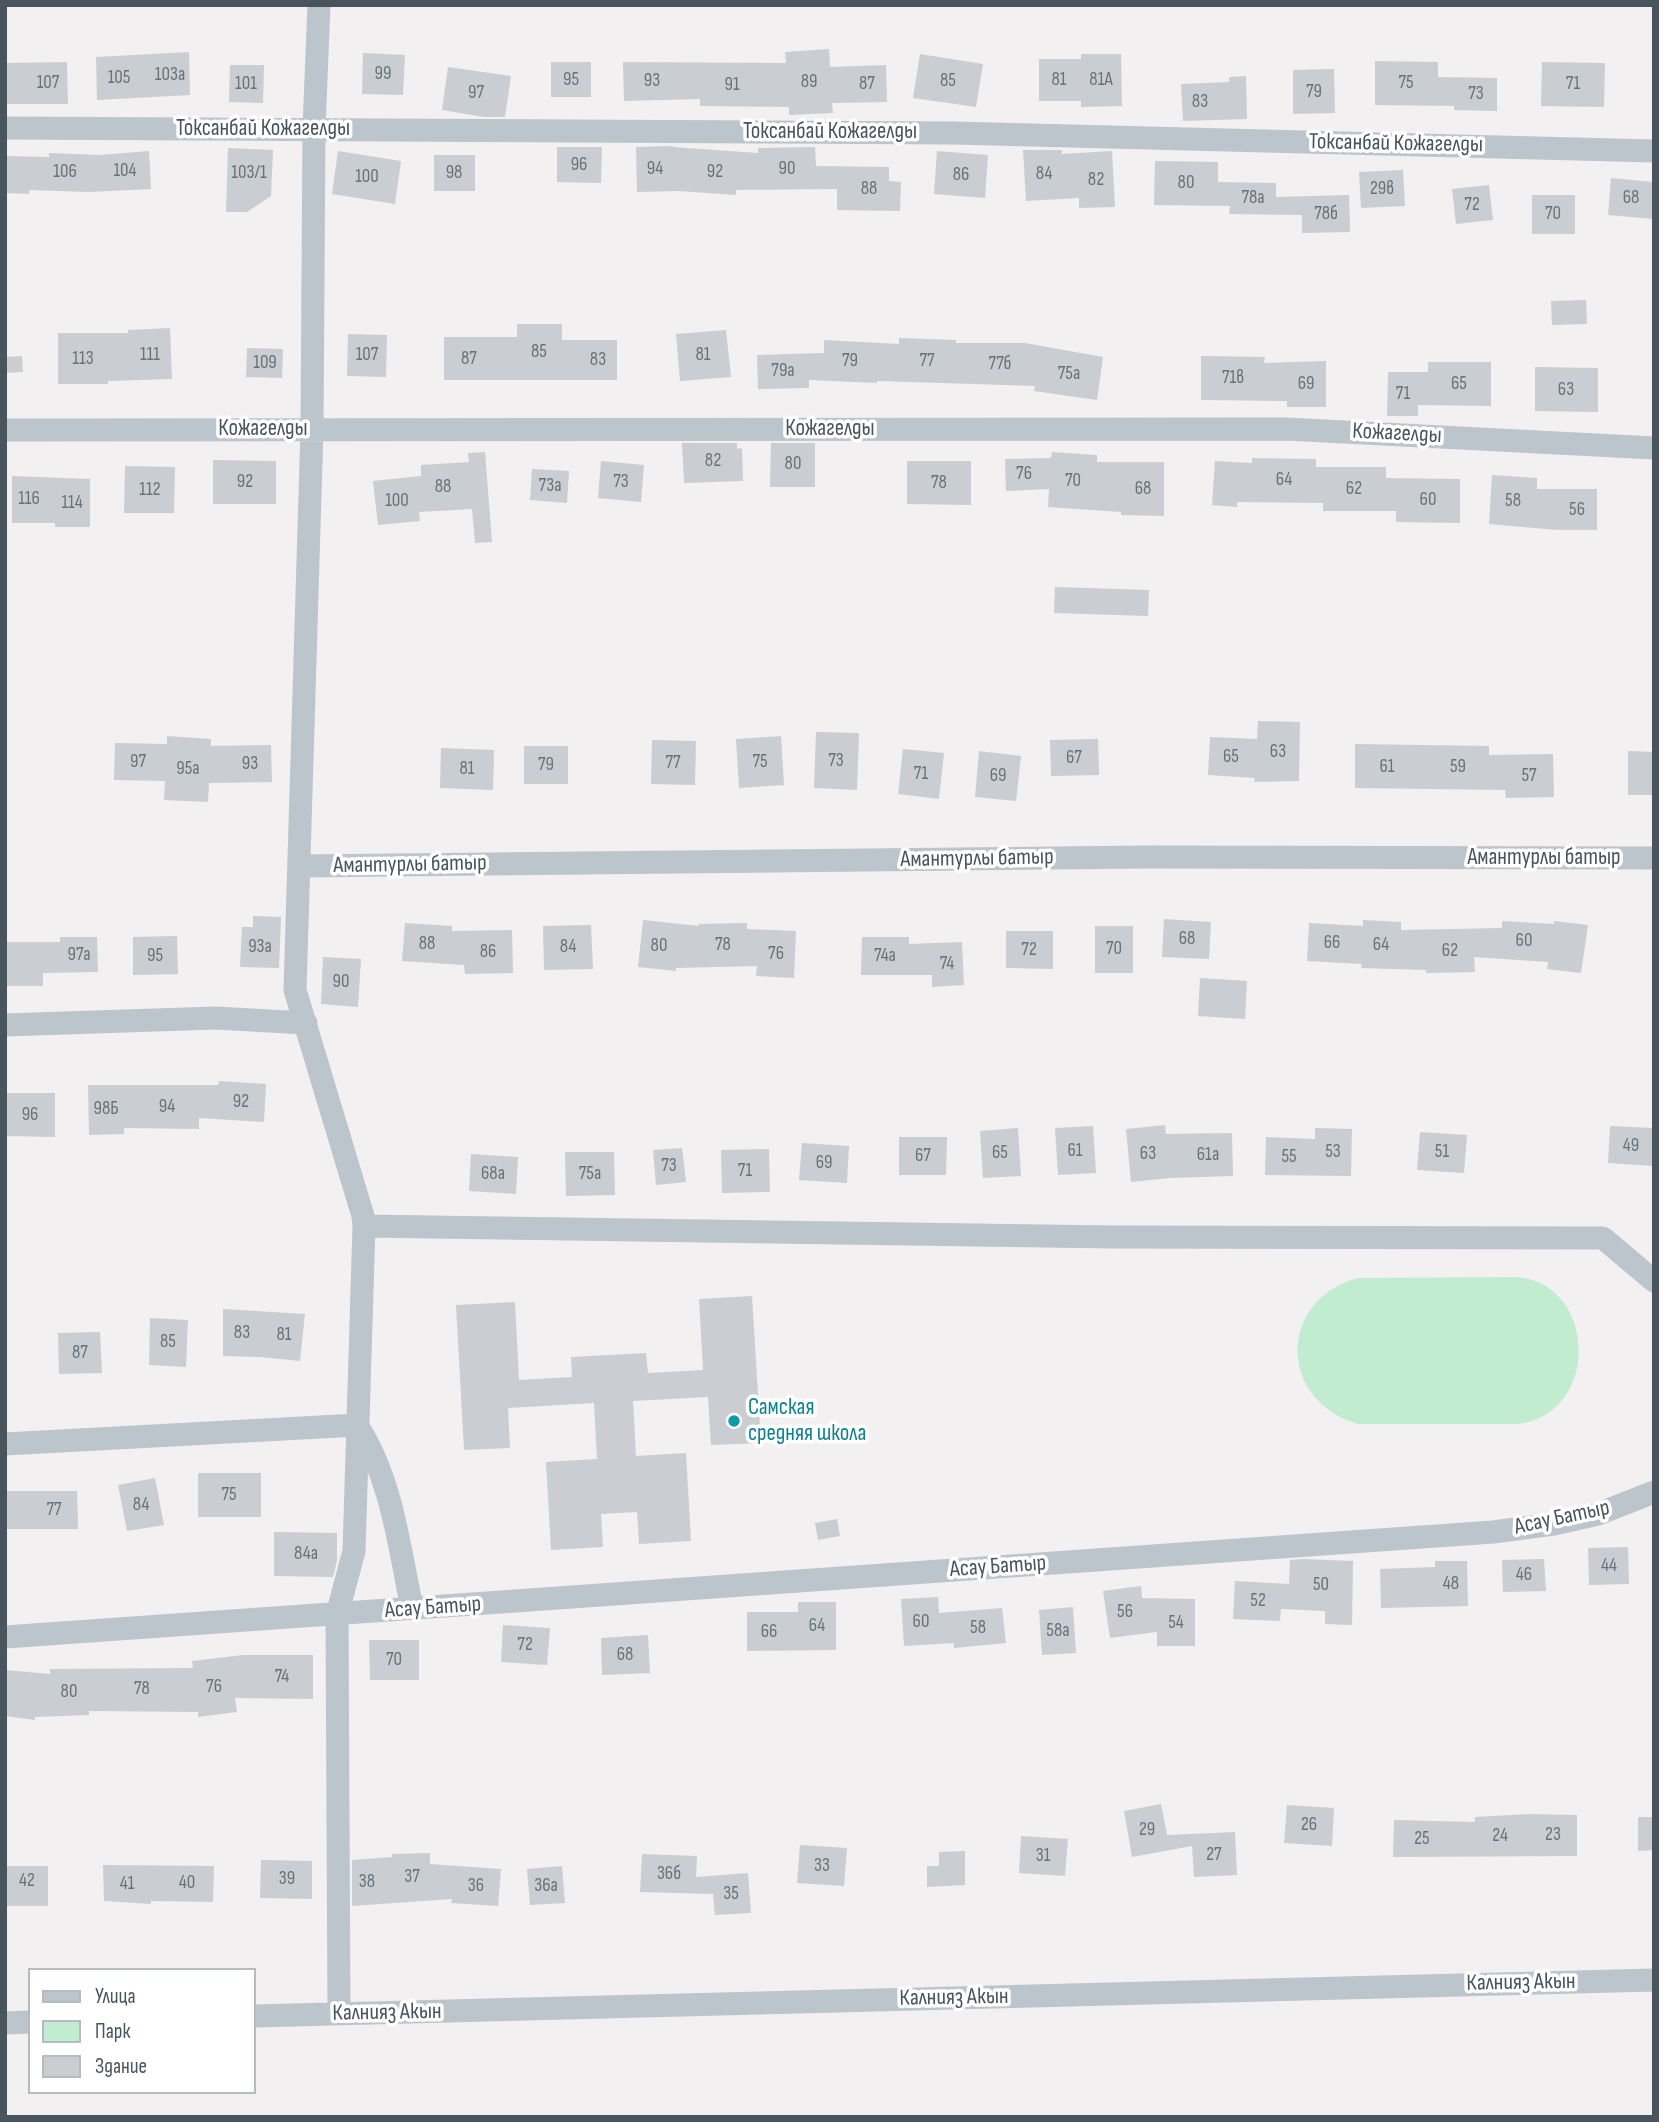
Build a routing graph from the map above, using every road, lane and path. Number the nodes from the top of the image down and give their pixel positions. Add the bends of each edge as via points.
1 (319, 5) edge
2 (5, 128) edge
3 (314, 128) junction
4 (1654, 151) edge
5 (312, 429) junction
6 (5, 430) edge
7 (1654, 448) edge
8 (1654, 858) edge
9 (300, 866) junction
10 (306, 1023) junction
11 (5, 1025) edge
12 (364, 1226) junction
13 (1654, 1281) edge
14 (358, 1425) junction
15 (5, 1444) edge
16 (1654, 1492) edge
17 (412, 1608) junction
18 (337, 1615) junction
19 (5, 1637) edge
20 (1654, 1980) edge
21 (339, 2014) junction
22 (256, 2016) edge
23 (28, 2022) edge
24 (5, 2023) edge

1 - 3 street
2 - 3 street, Токсанбай Кожагелды
3 - 4 street, Токсанбай Кожагелды via 954,133
3 - 5 street
5 - 6 street, Кожагелды
5 - 7 street, Кожагелды via 1286,429
5 - 9 street
8 - 9 street, Амантурлы батыр via 1149,857
9 - 10 street via 296,990
10 - 11 street via 215,1018
10 - 12 street
12 - 13 street via 1112,1237 1603,1238
12 - 14 street
14 - 15 street
14 - 17 street via 386,1485
14 - 18 street via 354,1551
16 - 17 street, Асау Батыр via 1598,1514 1493,1532
17 - 18 street, Асау Батыр
18 - 19 street, Асау Батыр
18 - 21 street
20 - 21 street, Калнияз Акын
21 - 22 street, Калнияз Акын
23 - 24 street

